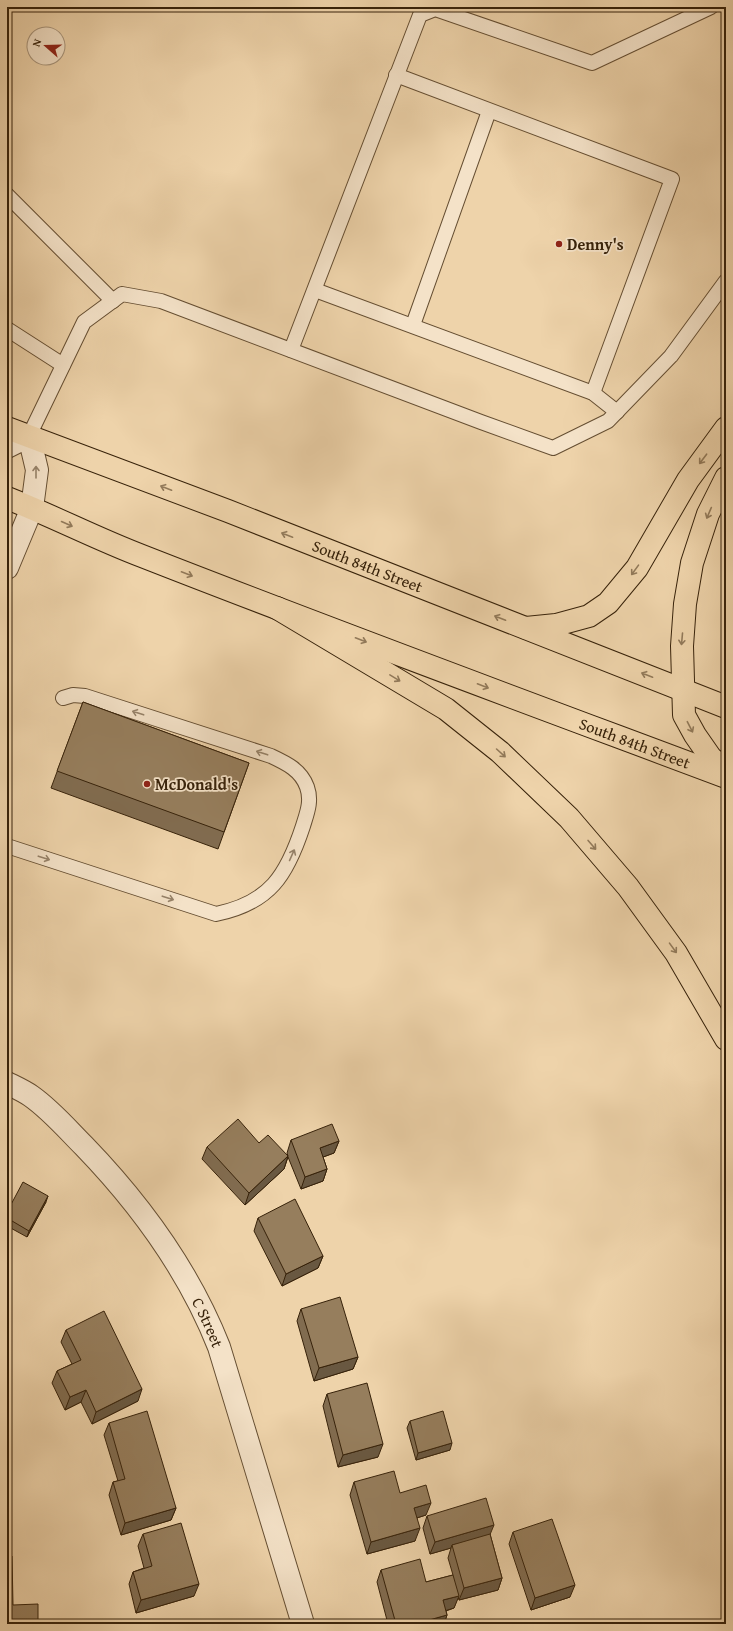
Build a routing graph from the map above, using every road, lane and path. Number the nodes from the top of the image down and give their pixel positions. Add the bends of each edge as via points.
1 (710, 7) edge
2 (396, 75) junction
3 (489, 111) junction
4 (7, 196) edge
5 (726, 281) edge
6 (315, 290) junction
7 (113, 301) junction
8 (413, 325) junction
9 (7, 329) edge
10 (292, 350) junction
11 (63, 365) junction
12 (593, 393) junction
13 (617, 412) junction
14 (7, 428) edge
15 (726, 428) edge
16 (28, 436) junction
17 (7, 447) edge
18 (726, 478) edge
19 (7, 498) edge
20 (32, 508) junction
21 (7, 568) edge
22 (277, 608) junction
23 (526, 628) junction
24 (683, 689) junction
25 (63, 698) dead end
26 (726, 707) edge
27 (726, 770) edge
28 (726, 777) edge
29 (7, 846) edge
30 (726, 1039) edge
31 (7, 1083) edge
32 (304, 1624) edge

1 - 2 lane via 592,62 435,9 420,15
2 - 3 lane
2 - 6 lane
3 - 8 lane
3 - 12 lane via 672,179
4 - 7 lane
5 - 13 lane via 671,356
6 - 8 lane
6 - 10 lane
7 - 10 lane via 122,294 161,301
7 - 11 lane via 84,322
8 - 12 lane
9 - 11 lane
10 - 13 lane via 553,448 608,420
11 - 16 lane
12 - 13 lane
14 - 16 main road, South 84th Street
15 -> 23 main road via 688,480 637,568 608,603 589,616 556,625
16 - 17 street
20 -> 16 street via 37,470
23 -> 16 main road, South 84th Street
18 -> 24 main road via 708,514 692,563 685,604 682,646
19 - 20 main road, South 84th Street
20 - 21 street
20 -> 22 main road, South 84th Street via 139,555
22 -> 28 main road, South 84th Street
22 -> 30 main road via 446,709 500,752 569,818 628,887 676,953
24 -> 23 main road, South 84th Street
24 - 26 main road, South 84th Street
24 -> 27 main road via 684,715 711,758
29 -> 25 lane via 216,914 251,903 271,888 286,869 297,845 310,803 307,787 290,765 271,756 86,696 73,695
31 - 32 street, C Street via 31,1096 105,1168 166,1245 207,1317 219,1347

